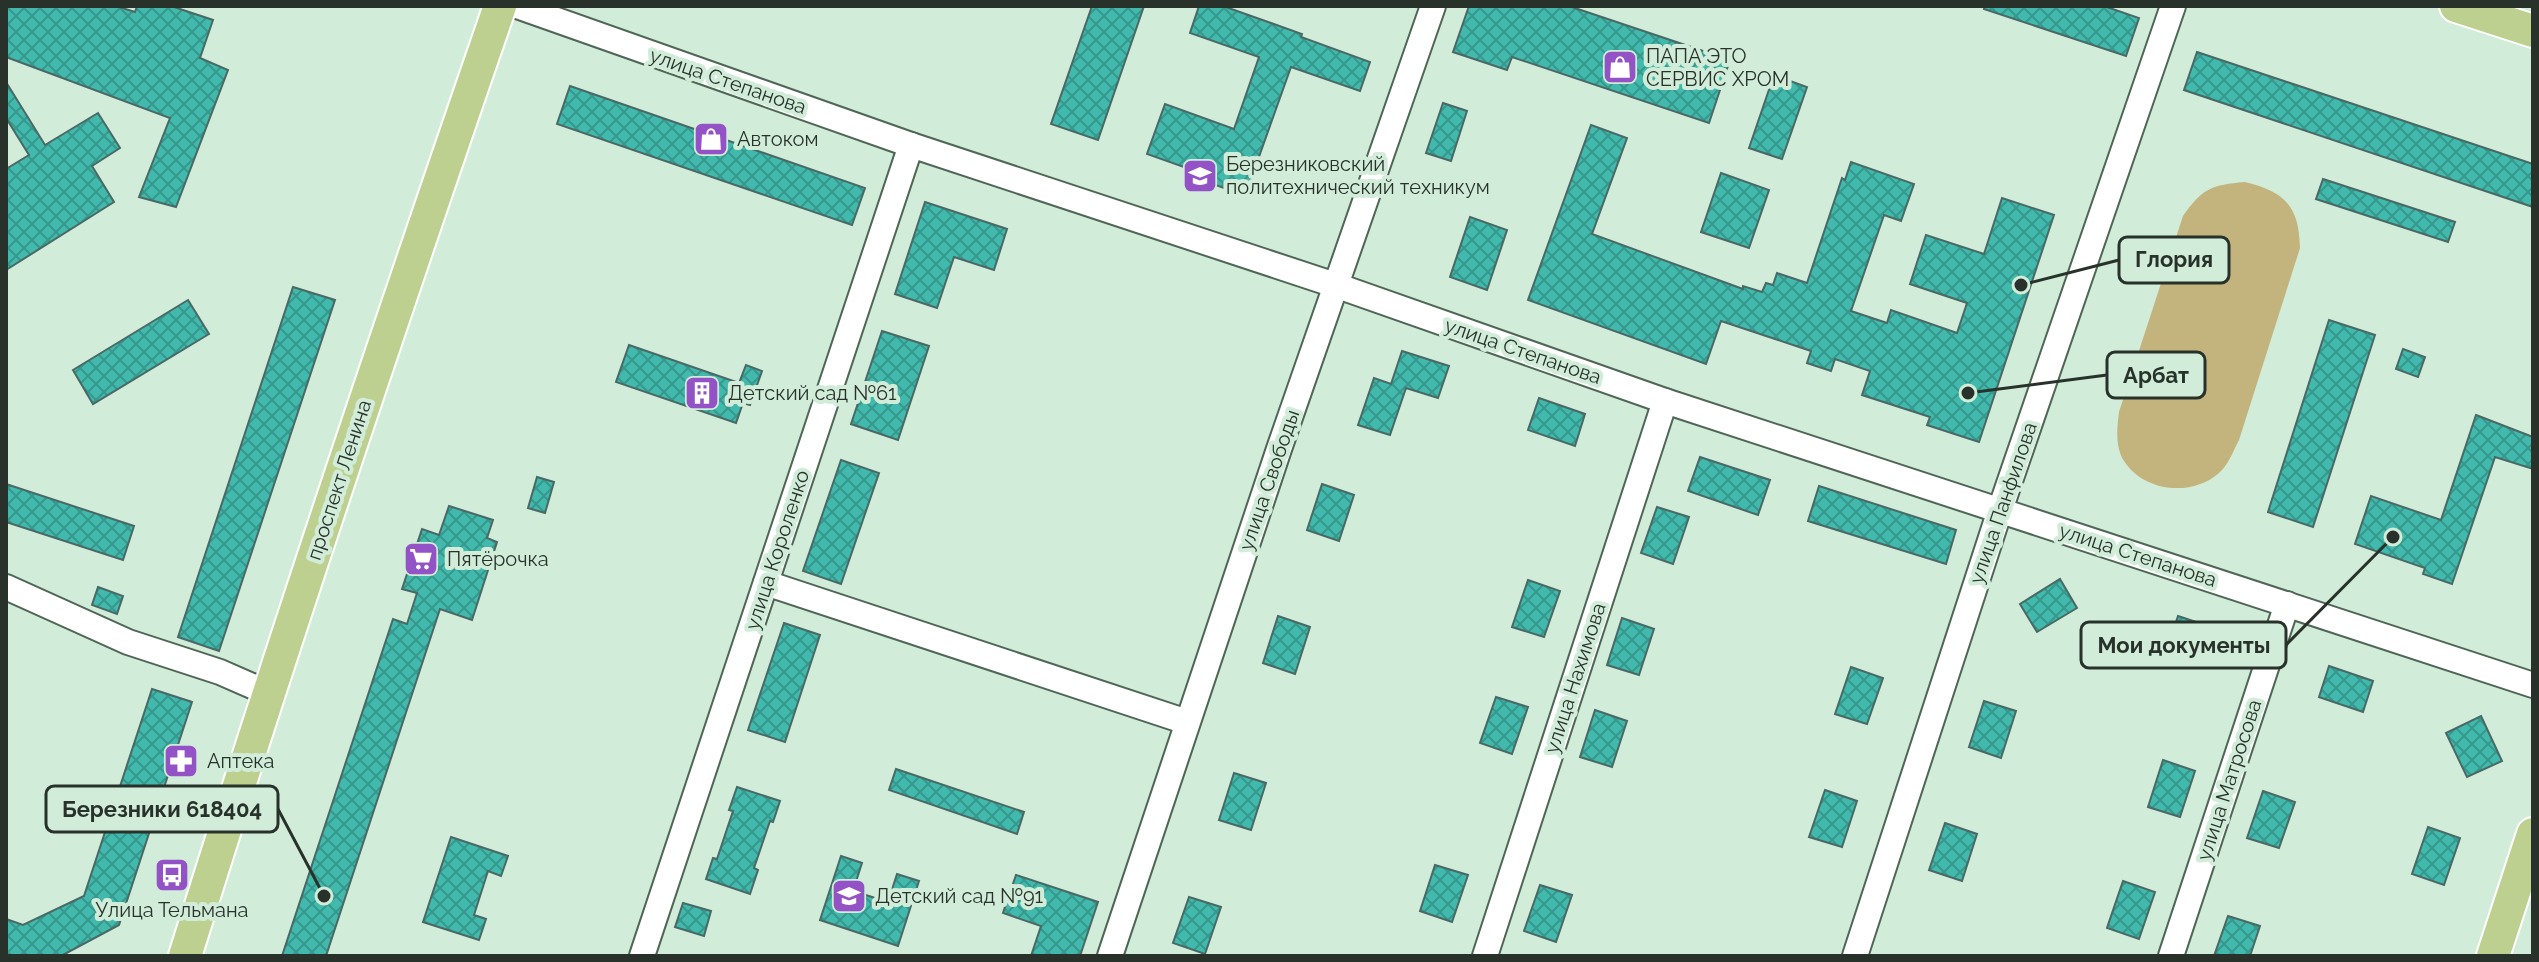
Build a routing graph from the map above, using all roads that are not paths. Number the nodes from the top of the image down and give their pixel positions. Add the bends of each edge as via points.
1 (500, 6) edge
2 (517, 6) edge
3 (1433, 6) edge
4 (2173, 6) edge
5 (2456, 6) edge
6 (2533, 31) edge
7 (911, 145) junction
8 (1335, 285) junction
9 (1665, 401) junction
10 (2000, 510) junction
11 (766, 583) junction
12 (6, 587) edge
13 (2287, 604) junction
14 (2533, 685) edge
15 (268, 693) junction
16 (1187, 722) junction
17 (2533, 834) edge
18 (185, 956) edge
19 (642, 956) edge
20 (1110, 956) edge
21 (1485, 956) edge
22 (1855, 956) edge
23 (2171, 956) edge
24 (2493, 956) edge

1 - 15 main road, проспект Ленина
2 - 7 street, улица Степанова
3 - 8 street, улица Свободы
4 - 10 street, улица Панфилова
5 - 6 main road
7 - 8 street, улица Степанова
7 - 11 street, улица Короленко
8 - 9 street, улица Степанова
8 - 16 street, улица Свободы
9 - 10 street, улица Степанова
9 - 21 street, улица Нахимова
10 - 13 street, улица Степанова
10 - 22 street, улица Панфилова
11 - 16 street
11 - 19 street, улица Короленко
12 - 15 street via 128,642
13 - 14 street, улица Степанова
13 - 23 street, улица Матросова
15 - 18 main road, проспект Ленина
16 - 20 street, улица Свободы
17 - 24 main road

